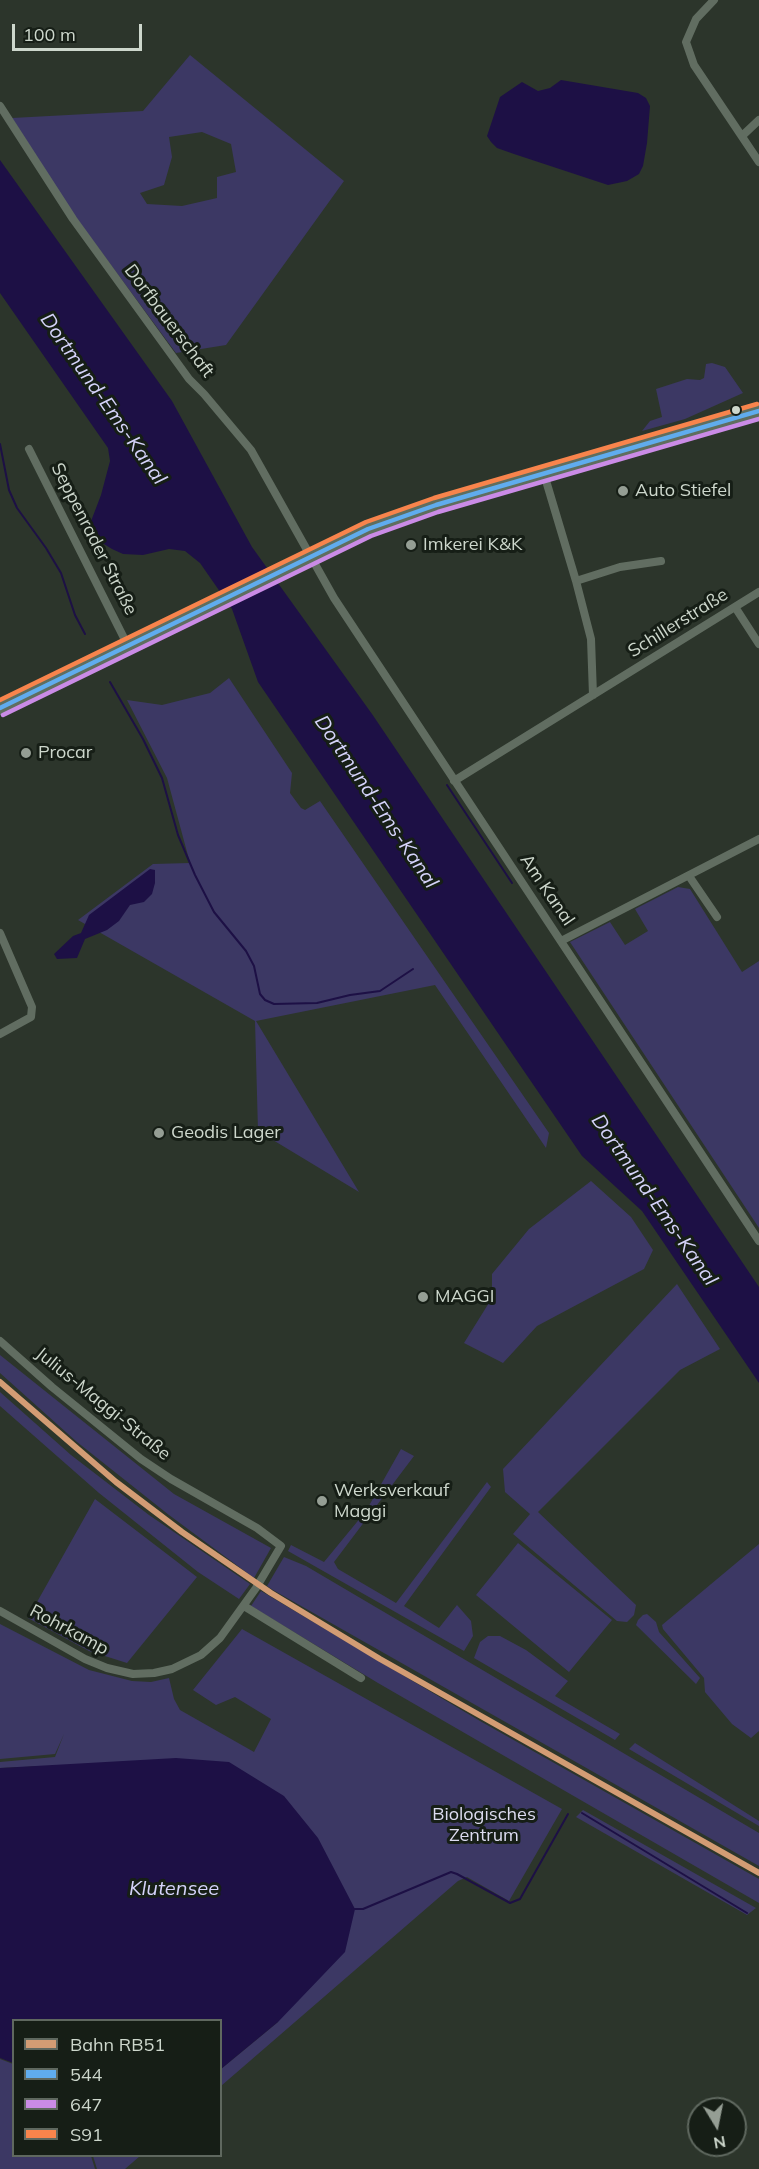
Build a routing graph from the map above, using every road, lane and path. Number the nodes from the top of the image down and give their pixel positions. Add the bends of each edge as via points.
1 (714, 0) edge
2 (0, 106) edge
3 (759, 120) edge
4 (742, 136) junction
5 (759, 162) edge
6 (759, 411) edge
7 (29, 449) dead end
8 (544, 474) junction
9 (310, 556) junction
10 (661, 561) dead end
11 (576, 580) junction
12 (759, 592) edge
13 (735, 607) junction
14 (759, 644) edge
15 (128, 646) junction
16 (593, 695) junction
17 (0, 708) edge
18 (454, 781) junction
19 (759, 839) edge
20 (689, 876) junction
21 (717, 917) dead end
22 (0, 933) edge
23 (561, 941) junction
24 (0, 1034) edge
25 (759, 1241) edge
26 (0, 1341) edge
27 (281, 1546) joint
28 (244, 1606) junction
29 (0, 1611) edge
30 (362, 1678) dead end

1 - 4 street via 696,19 686,42 694,65
2 - 9 street, Dorfbauerschaft via 73,219 182,369 251,450
3 - 4 street
4 - 5 street
6 - 8 main road
7 - 15 street, Seppenrader Straße
8 - 9 main road via 436,505
8 - 11 street
9 - 15 main road, Seppenrader Straße
9 - 18 street, Am Kanal
10 - 11 street via 620,567
11 - 16 street via 591,639
12 - 13 street, Schillerstraße
13 - 14 street
13 - 16 street, Schillerstraße
15 - 17 main road, Seppenrader Straße
16 - 18 street
18 - 23 street, Am Kanal
19 - 20 street
20 - 21 street
20 - 23 street
22 - 24 street via 32,1007 31,1017
23 - 25 street, Am Kanal
26 - 27 street, Julius-Maggi-Straße via 141,1459
27 - 28 street, Rohrkamp
28 - 29 street, Rohrkamp via 220,1638 201,1654 172,1669 133,1674 85,1659
28 - 30 street

